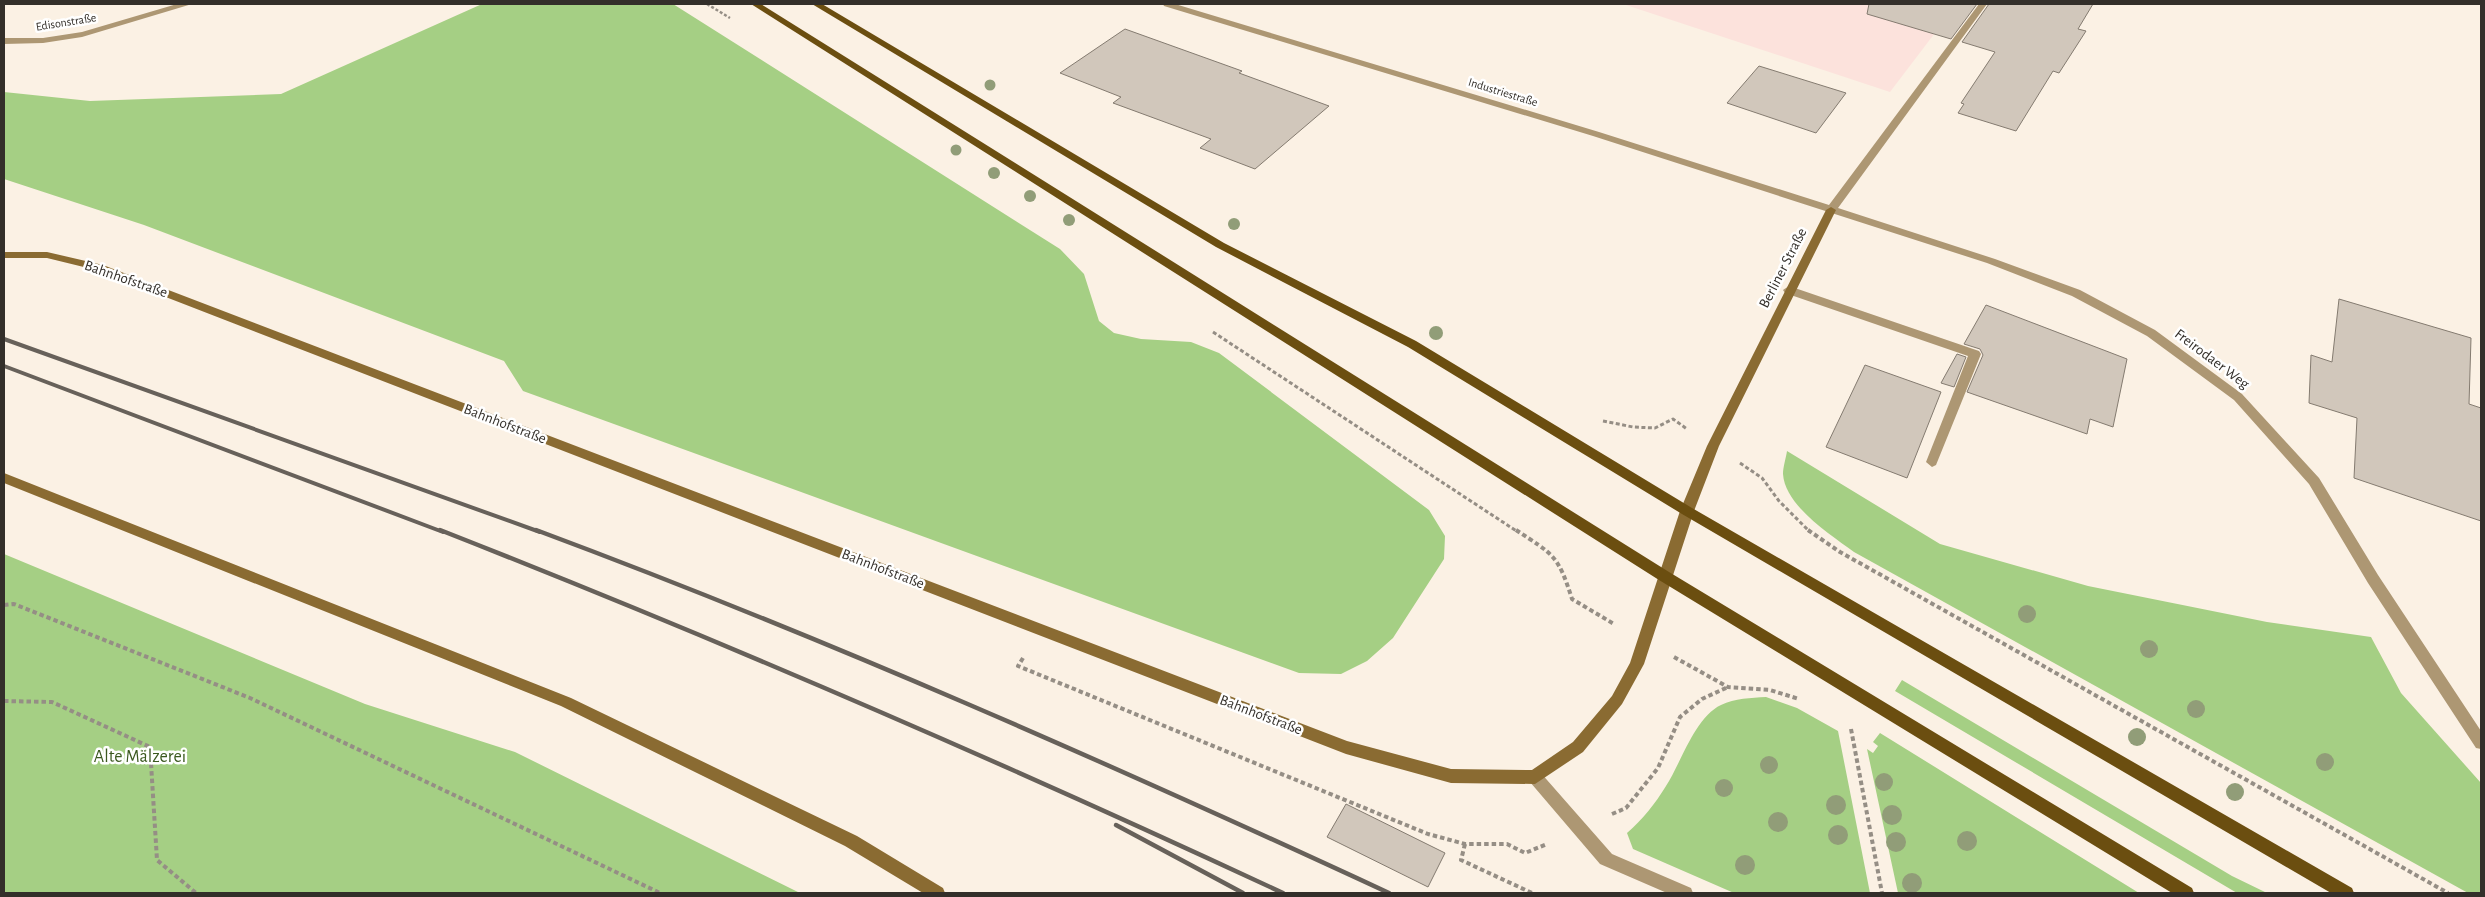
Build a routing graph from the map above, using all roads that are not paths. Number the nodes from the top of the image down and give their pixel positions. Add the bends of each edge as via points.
1 (188, 4) edge
2 (755, 4) edge
3 (816, 4) edge
4 (1167, 4) edge
5 (1983, 4) edge
6 (4, 41) edge
7 (1830, 210) junction
8 (4, 256) edge
9 (1789, 290) junction
10 (1932, 462) dead end
11 (4, 478) edge
12 (1687, 511) junction
13 (1664, 576) junction
14 (2481, 743) edge
15 (1535, 777) junction
16 (937, 893) edge
17 (1685, 893) edge
18 (2186, 893) edge
19 (2346, 893) edge

1 - 6 street, Edisonstraße via 67,37
2 - 13 main road
3 - 12 main road via 1220,245 1412,344
4 - 7 street, Industriestraße via 1596,134
5 - 7 street, Berliner Straße
7 - 9 street, Berliner Straße
7 - 14 street, Freirodaer Weg via 1991,261 2076,293 2151,332 2238,397 2314,481 2373,579
8 - 15 street, Bahnhofstraße via 47,255 99,267 1346,747 1451,776
9 - 10 street via 1975,354
9 - 12 street, Berliner Straße via 1713,446
11 - 16 street via 566,702 851,841
12 - 13 street, Berliner Straße
12 - 19 main road
13 - 15 street via 1637,664 1617,700 1578,747
13 - 18 main road
15 - 17 street via 1606,859

